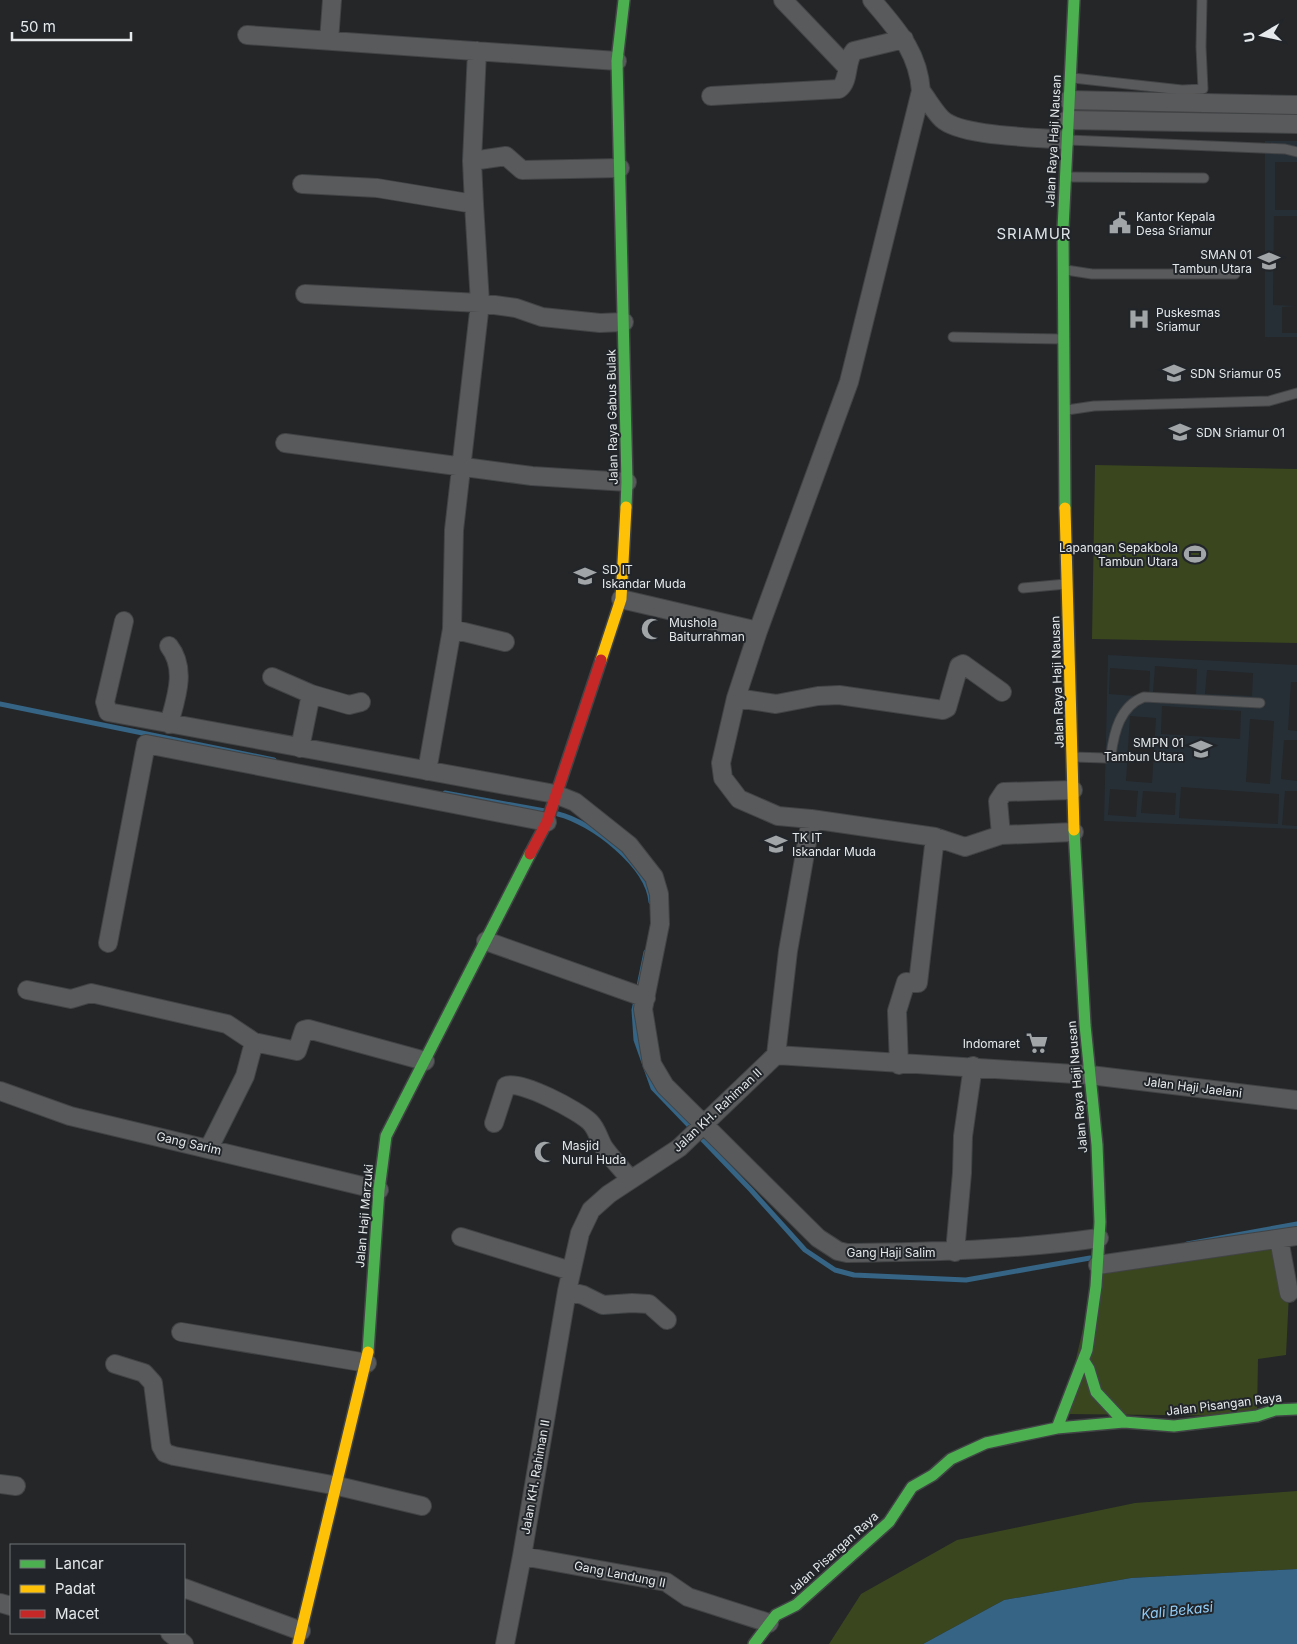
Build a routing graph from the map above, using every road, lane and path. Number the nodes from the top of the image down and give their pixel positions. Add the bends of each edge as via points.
1 (332, 0) edge
2 (624, 0) edge
3 (783, 0) edge
4 (872, 0) edge
5 (1074, 0) edge
6 (1202, 0) edge
7 (247, 35) dead end
8 (904, 39) junction
9 (329, 40) junction
10 (477, 51) junction
11 (617, 61) junction
12 (847, 67) junction
13 (1070, 78) junction
14 (921, 91) junction
15 (711, 96) dead end
16 (1068, 100) junction
17 (1173, 103) junction
18 (1297, 104) edge
19 (1067, 120) junction
20 (1172, 123) junction
21 (1297, 124) edge
22 (1066, 140) junction
23 (1297, 152) edge
24 (472, 161) junction
25 (620, 168) junction
26 (1065, 177) junction
27 (1204, 178) dead end
28 (302, 184) dead end
29 (474, 204) junction
30 (1064, 269) junction
31 (1235, 274) dead end
32 (305, 294) dead end
33 (480, 303) junction
34 (624, 322) junction
35 (953, 337) dead end
36 (1062, 339) junction
37 (1297, 393) edge
38 (1064, 410) junction
39 (285, 443) dead end
40 (463, 467) junction
41 (627, 482) junction
42 (1066, 584) junction
43 (1023, 588) dead end
44 (621, 599) junction
45 (124, 621) dead end
46 (452, 629) junction
47 (758, 631) junction
48 (505, 642) dead end
49 (169, 646) dead end
50 (272, 677) dead end
51 (1002, 692) dead end
52 (311, 694) junction
53 (736, 698) junction
54 (361, 702) dead end
55 (1260, 703) dead end
56 (169, 724) junction
57 (300, 748) junction
58 (1073, 757) junction
59 (427, 772) junction
60 (1074, 790) junction
61 (556, 794) junction
62 (811, 819) junction
63 (547, 822) junction
64 (1074, 832) junction
65 (1001, 835) junction
66 (935, 837) junction
67 (486, 941) junction
68 (108, 943) dead end
69 (27, 990) dead end
70 (646, 998) junction
71 (254, 1042) junction
72 (776, 1055) junction
73 (425, 1061) junction
74 (899, 1064) junction
75 (973, 1066) junction
76 (1090, 1075) junction
77 (0, 1091) edge
78 (1297, 1100) edge
79 (494, 1123) dead end
80 (705, 1124) junction
81 (209, 1148) junction
82 (630, 1179) junction
83 (379, 1190) junction
84 (1297, 1236) edge
85 (461, 1237) dead end
86 (1099, 1238) junction
87 (1279, 1239) junction
88 (955, 1252) junction
89 (1098, 1265) junction
90 (571, 1271) junction
91 (567, 1291) junction
92 (1289, 1293) dead end
93 (666, 1320) dead end
94 (181, 1332) dead end
95 (1084, 1361) junction
96 (116, 1364) dead end
97 (367, 1364) junction
98 (1297, 1409) edge
99 (1120, 1418) junction
100 (1057, 1428) junction
101 (338, 1486) junction
102 (422, 1506) dead end
103 (522, 1556) junction
104 (185, 1588) edge
105 (769, 1624) junction
106 (171, 1634) edge
107 (300, 1637) edge
108 (184, 1644) edge
109 (505, 1644) edge
110 (754, 1644) edge

1 - 9 street
2 - 11 street, Jalan Raya Gabus Bulak
3 - 12 street
4 - 8 street
5 - 13 street, Jalan Raya Haji Nausan
6 - 13 lane via 1200,47 1203,89 1182,90
7 - 9 street
8 - 12 street via 854,51
8 - 14 street via 920,70
9 - 10 street
10 - 11 street
10 - 24 street
11 - 25 street, Jalan Raya Gabus Bulak
12 - 15 street via 842,86 833,90
13 - 16 street, Jalan Raya Haji Nausan
14 - 22 street via 943,119 954,126 971,131
14 - 47 street via 849,382
16 - 17 street
16 - 19 street, Jalan Raya Haji Nausan
17 - 18 street
17 - 20 street
19 - 20 street
19 - 22 street, Jalan Raya Haji Nausan
20 - 21 street
22 - 23 lane
22 - 26 street, Jalan Raya Haji Nausan
24 - 25 street via 506,156 522,170
24 - 29 street
25 - 34 street, Jalan Raya Gabus Bulak
26 - 27 lane
26 - 30 street, Jalan Raya Haji Nausan
28 - 29 street via 377,188
29 - 33 street
30 - 31 lane via 1092,274
30 - 36 street, Jalan Raya Haji Nausan
32 - 33 street
33 - 34 street via 516,308 542,317
33 - 40 street
34 - 41 street, Jalan Raya Gabus Bulak
35 - 36 lane
36 - 38 street, Jalan Raya Haji Nausan
37 - 38 lane via 1269,401 1094,406
38 - 42 street, Jalan Raya Haji Nausan
39 - 40 street
40 - 41 street via 532,476
40 - 46 street via 454,530
41 - 44 street, Jalan Raya Gabus Bulak
42 - 43 lane
42 - 58 street, Jalan Raya Haji Nausan
44 - 47 street
44 - 61 street, Jalan Raya Gabus Bulak
45 - 56 street, Gang Haji Salim via 106,709 116,715
46 - 48 street
46 - 59 street
47 - 53 street
49 - 56 street via 177,658 179,678
50 - 52 street
51 - 53 street via 963,664 959,666 950,701 943,710 839,695 776,704
52 - 54 street via 349,706
52 - 57 street
53 - 62 street via 721,763 723,778 730,790 750,806 778,816
55 - 58 lane via 1144,697 1130,704 1120,720 1111,755 1106,758
56 - 57 street, Gang Haji Salim
57 - 59 street, Gang Haji Salim
58 - 60 street, Jalan Raya Haji Nausan
59 - 61 street, Gang Haji Salim
60 - 64 street, Jalan Raya Haji Nausan
60 - 65 street via 1004,792 998,801
61 - 63 street, Jalan Raya Gabus Bulak
61 - 70 street, Gang Haji Salim via 575,802 629,845 654,877 659,894 660,924
62 - 66 street
62 - 72 street via 788,951
63 - 67 street, Jalan Haji Marzuki
63 - 68 street via 146,744
64 - 65 street
64 - 76 street, Jalan Raya Haji Nausan
65 - 66 street via 965,847
66 - 74 street via 918,983 906,982 897,1011
67 - 70 street
67 - 73 street, Jalan Haji Marzuki
69 - 71 street via 71,999 91,993 227,1024
70 - 80 street, Gang Haji Salim via 643,1009 652,1064 665,1086
71 - 73 street via 297,1051 304,1030 308,1029
71 - 81 street via 245,1076
72 - 74 street
72 - 80 street, Jalan KH. Rahiman II
73 - 83 street, Jalan Haji Marzuki via 386,1136
74 - 75 street
75 - 76 street
75 - 88 street via 963,1136
76 - 78 street, Jalan Haji Jaelani
76 - 86 street, Jalan Raya Haji Nausan via 1097,1145
77 - 81 street, Gang Sarim via 70,1116
79 - 82 street via 506,1086 512,1084 529,1089 564,1104 588,1120 604,1148
80 - 82 street, Jalan KH. Rahiman II via 685,1142
80 - 88 street, Gang Haji Salim via 804,1226 838,1251
81 - 83 street, Gang Sarim
82 - 90 street, Jalan KH. Rahiman II via 591,1210 580,1233
83 - 97 street, Jalan Haji Marzuki
84 - 87 street
85 - 90 street
86 - 88 street, Gang Haji Salim
86 - 89 street, Jalan Raya Haji Nausan
87 - 89 street
87 - 92 street
89 - 95 street, Jalan Raya Haji Nausan
90 - 91 street, Jalan KH. Rahiman II
91 - 93 street via 604,1305 649,1304
91 - 103 street, Jalan KH. Rahiman II
94 - 97 street
95 - 99 street via 1096,1392
95 - 100 street, Jalan Raya Haji Nausan
96 - 101 street via 144,1374 153,1382 161,1446 165,1453
97 - 101 street, Jalan Haji Marzuki
98 - 99 street, Jalan Pisangan Raya via 1174,1426
99 - 100 street, Jalan Pisangan Raya
100 - 105 street, Jalan Pisangan Raya via 986,1443 951,1459 912,1487 889,1522 873,1538
101 - 102 street
101 - 107 street, Jalan Haji Marzuki
103 - 105 street, Gang Landung II via 666,1582 688,1597
103 - 109 street, Jalan KH. Rahiman II
104 - 107 street
105 - 110 street, Jalan Pisangan Raya
106 - 108 street

